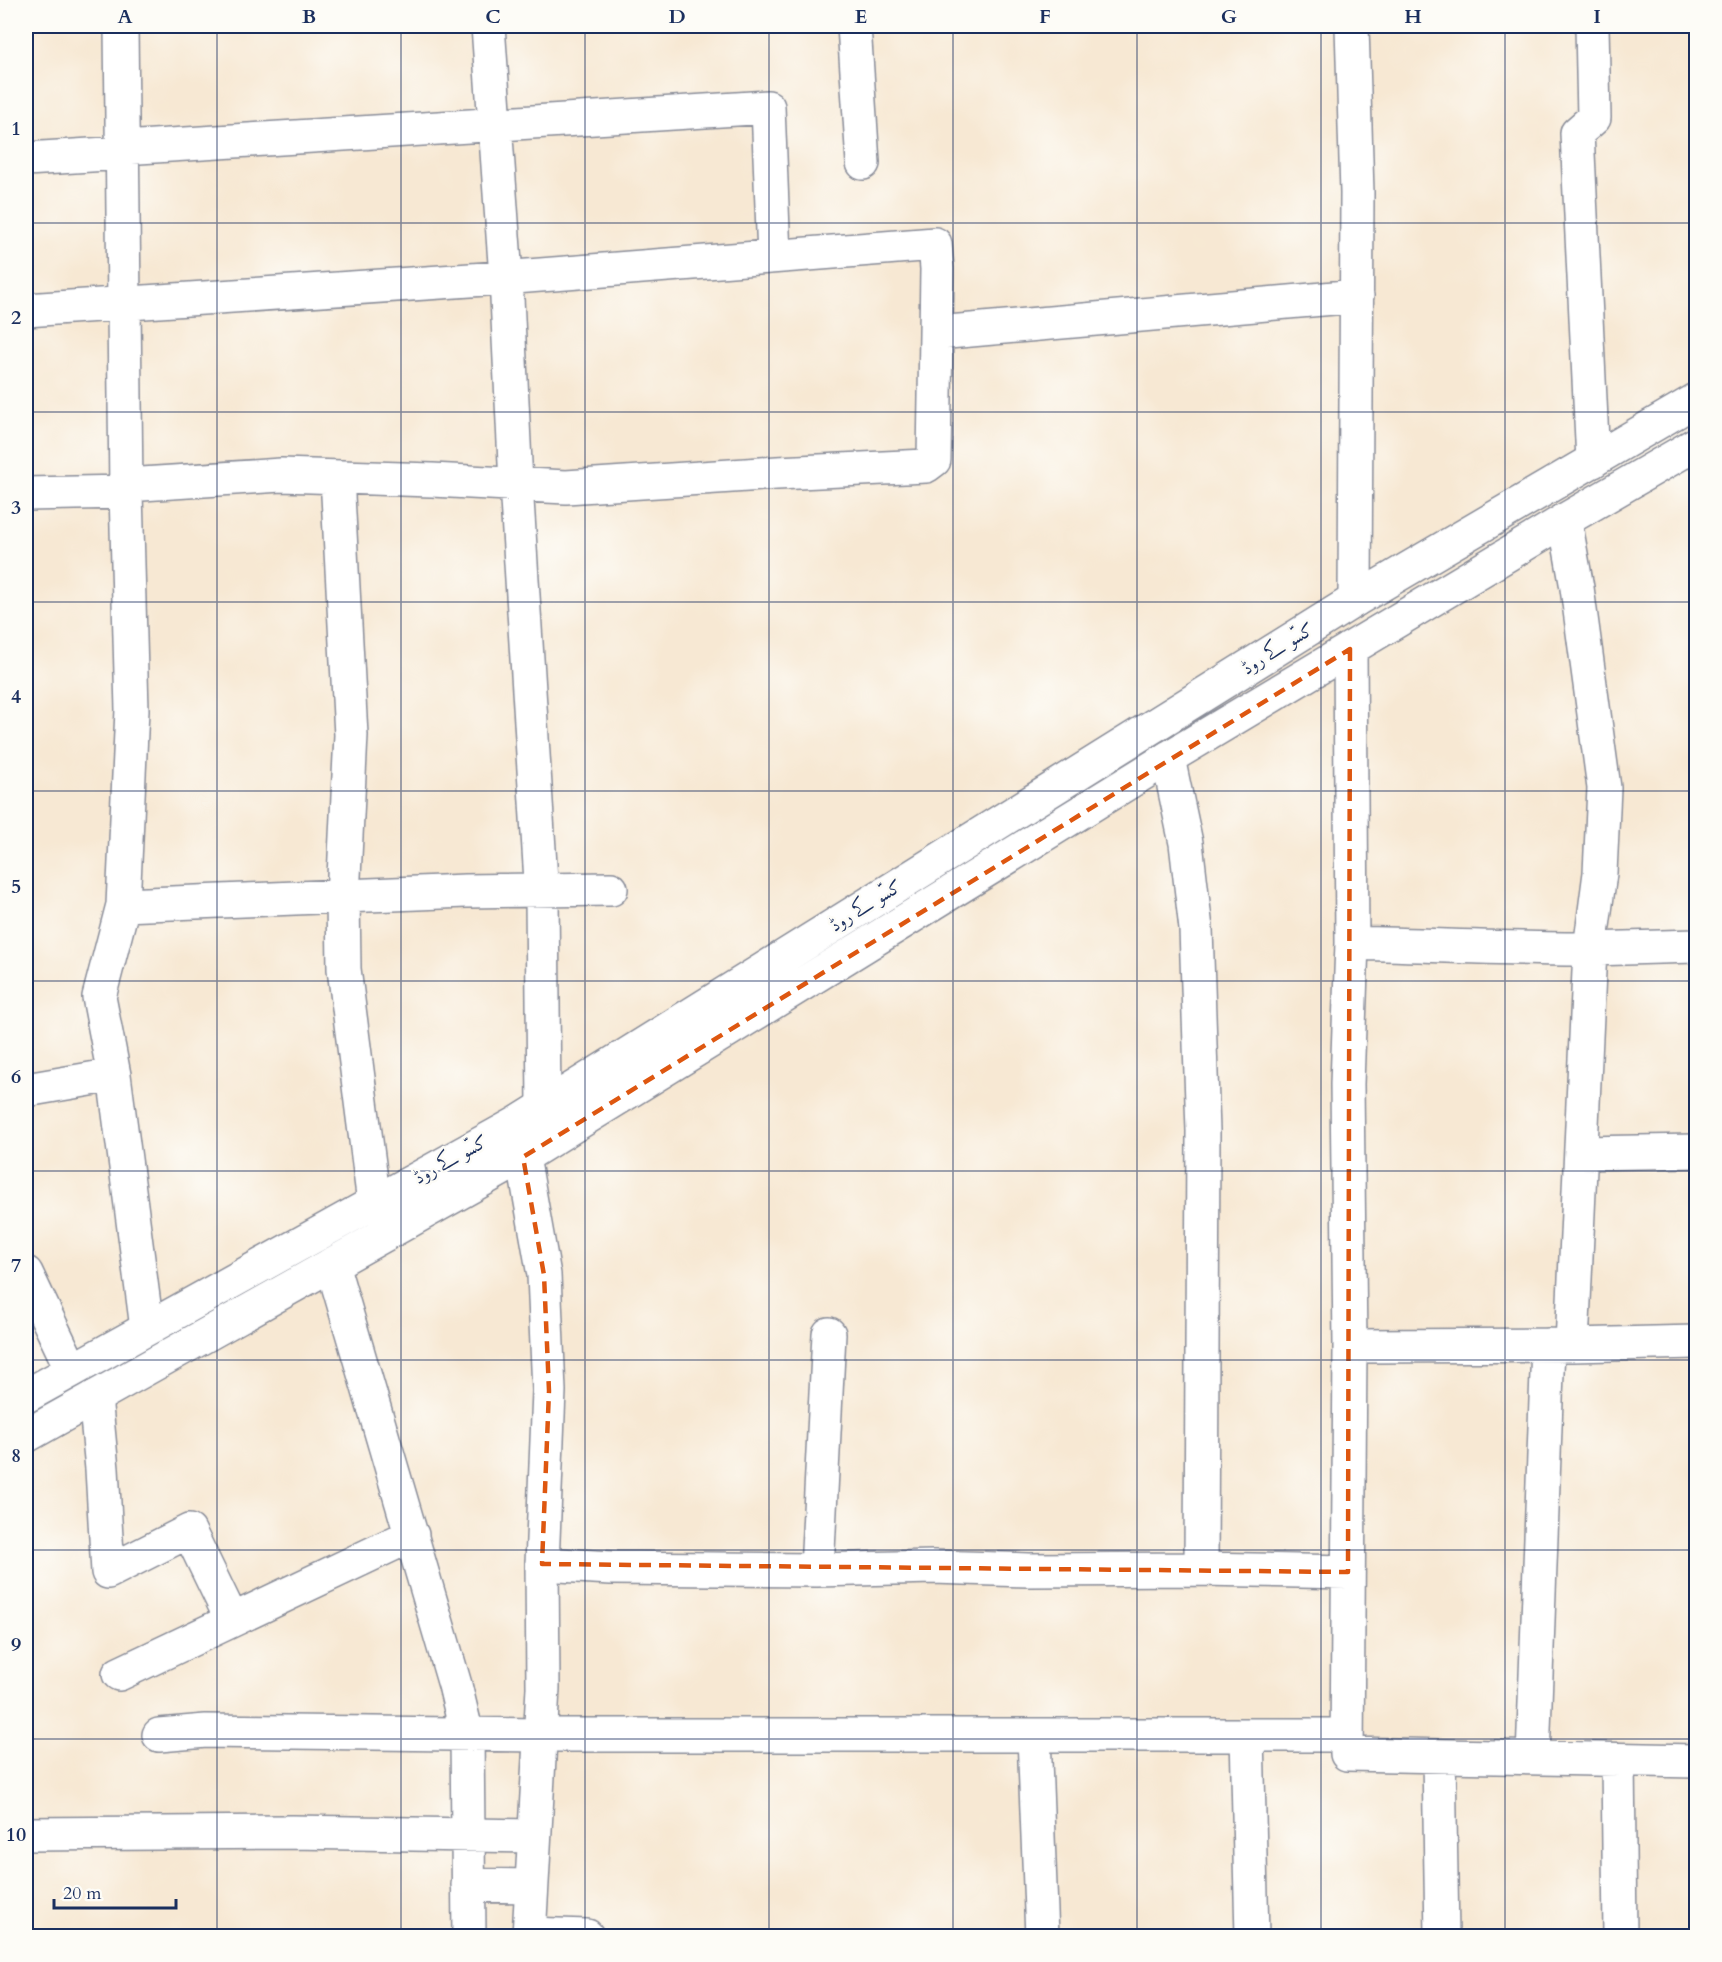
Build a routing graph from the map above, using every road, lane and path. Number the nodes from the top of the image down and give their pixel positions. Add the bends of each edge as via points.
1 (122, 26) edge
2 (488, 26) edge
3 (854, 26) edge
4 (1352, 26) edge
5 (1592, 26) edge
6 (494, 124) junction
7 (123, 150) junction
8 (26, 159) edge
9 (863, 163) dead end
10 (774, 256) junction
11 (506, 277) junction
12 (1357, 296) junction
13 (124, 303) junction
14 (26, 310) edge
15 (937, 333) junction
16 (1696, 400) edge
17 (1696, 444) edge
18 (1593, 461) junction
19 (337, 477) junction
20 (516, 484) junction
21 (126, 488) junction
22 (26, 495) edge
23 (1565, 520) junction
24 (1355, 600) junction
25 (1350, 649) junction
26 (1168, 758) junction
27 (542, 889) junction
28 (611, 889) dead end
29 (344, 897) junction
30 (123, 905) junction
31 (1352, 943) junction
32 (1696, 946) edge
33 (1590, 950) junction
34 (114, 1075) junction
35 (26, 1090) edge
36 (544, 1107) junction
37 (1696, 1151) edge
38 (1581, 1153) junction
39 (523, 1157) junction
40 (374, 1203) junction
41 (332, 1264) junction
42 (26, 1273) edge
43 (147, 1328) junction
44 (829, 1334) dead end
45 (1696, 1342) edge
46 (1560, 1345) junction
47 (1350, 1346) junction
48 (72, 1370) junction
49 (26, 1396) edge
50 (95, 1397) junction
51 (26, 1436) edge
52 (412, 1535) junction
53 (542, 1564) junction
54 (1201, 1569) junction
55 (817, 1570) junction
56 (1348, 1572) junction
57 (232, 1620) junction
58 (118, 1674) dead end
59 (159, 1735) dead end
60 (467, 1735) junction
61 (540, 1735) junction
62 (1247, 1735) junction
63 (1347, 1735) junction
64 (1034, 1736) junction
65 (1439, 1756) junction
66 (1533, 1758) junction
67 (1618, 1760) junction
68 (1696, 1761) edge
69 (26, 1834) edge
70 (468, 1835) junction
71 (534, 1836) junction
72 (468, 1885) junction
73 (531, 1886) junction
74 (529, 1935) edge
75 (469, 1936) edge
76 (587, 1936) edge
77 (1042, 1936) edge
78 (1252, 1936) edge
79 (1442, 1936) edge
80 (1620, 1936) edge

1 - 7 street
2 - 6 street
3 - 9 street
4 - 12 street
5 - 18 street via 1594,118 1577,133
6 - 7 street
6 - 10 street via 768,107
6 - 11 street
7 - 8 street
7 - 13 street
10 - 11 street
10 - 15 street via 934,244
11 - 13 street
11 - 20 street
12 - 15 street
12 - 24 street
13 - 14 street
13 - 21 street
15 - 20 street via 934,460 926,466 566,487
16 - 18 street, کسّو کے روڈ
17 - 23 street, کسّو کے روڈ
18 - 24 street, کسّو کے روڈ
19 - 20 street
19 - 21 street via 281,475
19 - 29 street via 351,735
20 - 27 street
21 - 22 street
21 - 30 street via 132,710
23 - 25 street, کسّو کے روڈ
23 - 33 street via 1604,788 1600,873
24 - 36 street, کسّو کے روڈ
25 - 26 street, کسّو کے روڈ
25 - 31 street
26 - 39 street, کسّو کے روڈ
26 - 54 street via 1186,843 1196,930 1203,1131
27 - 28 street
27 - 29 street
27 - 36 street
29 - 30 street
29 - 40 street via 344,969
30 - 34 street via 99,997
31 - 33 street
31 - 47 street via 1347,1084
32 - 33 street
33 - 38 street
34 - 35 street
34 - 43 street
36 - 40 street, کسّو کے روڈ
37 - 38 street
38 - 46 street
39 - 41 street, کسّو کے روڈ
39 - 53 street via 544,1275 549,1380
40 - 43 street, کسّو کے روڈ
41 - 50 street, کسّو کے روڈ
41 - 52 street
42 - 48 street
43 - 48 street, کسّو کے روڈ
44 - 55 street
45 - 46 street
46 - 47 street
46 - 66 street
47 - 56 street
48 - 49 street, کسّو کے روڈ
50 - 51 street, کسّو کے روڈ
50 - 57 street via 108,1572 189,1531
52 - 57 street
52 - 60 street
53 - 55 street
53 - 61 street
54 - 55 street
54 - 56 street
56 - 63 street
57 - 58 street
59 - 60 street via 206,1731
60 - 61 street
60 - 70 street
61 - 64 street
61 - 71 street
62 - 63 street
62 - 64 street
62 - 78 street
63 - 65 street via 1347,1754
64 - 77 street
65 - 66 street
65 - 79 street
66 - 67 street
67 - 68 street
67 - 80 street
69 - 70 street
70 - 71 street
70 - 72 street
71 - 73 street
72 - 73 street
72 - 75 street
73 - 74 street
74 - 76 street

